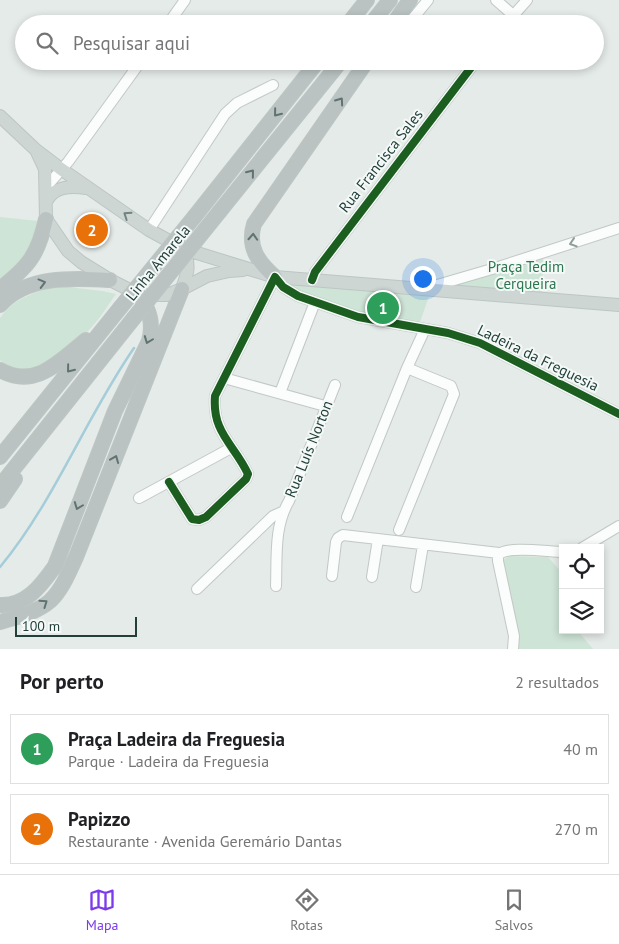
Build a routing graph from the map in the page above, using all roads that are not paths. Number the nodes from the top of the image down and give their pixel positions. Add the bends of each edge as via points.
1 (185, 0) edge
2 (367, 0) edge
3 (390, 0) edge
4 (410, 0) edge
5 (428, 0) edge
6 (496, 0) edge
7 (527, 0) edge
8 (174, 15) edge
9 (355, 15) edge
10 (378, 15) edge
11 (399, 15) edge
12 (416, 15) edge
13 (513, 15) joint
14 (134, 70) edge
15 (311, 70) edge
16 (334, 70) edge
17 (361, 70) edge
18 (469, 70) edge
19 (273, 85) dead end
20 (0, 116) edge
21 (36, 150) junction
22 (61, 169) junction
23 (47, 186) junction
24 (86, 188) junction
25 (47, 200) junction
26 (46, 219) junction
27 (619, 228) edge
28 (149, 230) junction
29 (184, 249) junction
30 (252, 269) junction
31 (275, 277) junction
32 (458, 279) junction
33 (110, 280) junction
34 (312, 280) junction
35 (0, 289) edge
36 (182, 289) junction
37 (419, 289) junction
38 (462, 292) junction
39 (140, 295) junction
40 (315, 302) junction
41 (0, 305) edge
42 (619, 305) edge
43 (116, 313) junction
44 (425, 329) junction
45 (407, 368) junction
46 (0, 370) edge
47 (224, 378) junction
48 (335, 385) dead end
49 (280, 393) junction
50 (325, 406) junction
51 (619, 414) edge
52 (41, 436) junction
53 (230, 448) junction
54 (0, 457) edge
55 (169, 482) junction
56 (0, 486) edge
57 (139, 498) dead end
58 (0, 501) edge
59 (282, 512) junction
60 (348, 516) dead end
61 (619, 526) edge
62 (399, 530) dead end
63 (378, 539) junction
64 (589, 544) edge
65 (422, 546) junction
66 (559, 552) edge
67 (499, 553) junction
68 (332, 576) dead end
69 (372, 577) dead end
70 (276, 586) dead end
71 (416, 587) dead end
72 (197, 589) dead end
73 (0, 605) edge
74 (0, 622) edge
75 (513, 648) edge

1 - 8 street
2 - 9 highway
3 - 10 highway
4 - 11 highway
5 - 12 street
6 - 13 street
7 - 13 street
14 - 22 street
15 -> 43 highway, Linha Amarela, bridge
52 -> 16 highway, Linha Amarela, bridge
31 -> 17 highway via 260,262 253,249 254,224
18 - 34 street, Rua Francisca Sales via 337,242
19 - 28 street via 237,103 225,114
20 - 21 main road
21 - 22 main road
21 - 23 main road via 46,169
22 - 23 street
22 - 24 main road
23 - 25 main road
24 - 25 main road via 60,189 50,194
28 -> 24 main road
25 - 26 main road
26 - 33 main road via 68,251
26 - 35 highway via 33,257
27 -> 32 street
28 - 29 main road
29 - 30 main road
29 - 36 main road via 189,270
30 - 31 main road
30 - 36 main road via 217,273
31 - 34 main road
31 - 40 street, Ladeira da Freguesia via 283,287
31 - 47 street
32 - 37 street
32 - 38 main road
33 - 39 main road
41 -> 33 highway via 13,294 43,282 72,278
34 - 37 main road
36 - 39 main road via 167,295
74 -> 36 highway via 27,614 50,600 65,580
37 - 38 main road
38 - 42 main road
39 -> 73 highway via 151,320 152,332 115,412 55,566 41,586 20,602
40 - 44 street, Ladeira da Freguesia via 358,317
40 - 49 street
43 - 46 highway via 56,365 42,373 20,377
43 -> 54 highway, Linha Amarela
44 - 45 street
44 - 51 street, Ladeira da Freguesia via 480,344
45 - 60 street
45 - 62 street via 451,386 454,394
47 - 49 street
47 - 53 street via 214,409 217,423
48 - 50 street, Rua Luís Norton
49 - 50 street
50 - 59 street, Rua Luís Norton
52 - 56 highway, Linha Amarela
52 - 58 highway
53 - 55 street
53 - 55 street via 248,474 206,517 192,519
55 - 57 street
59 - 70 street, Rua Luís Norton
59 - 72 street, Rua Luís Norton via 273,516
61 - 64 street
63 - 65 street
63 - 68 street via 344,535 338,538
63 - 69 street
65 - 67 street
65 - 71 street
66 - 67 street via 520,550
67 - 75 street via 514,636

